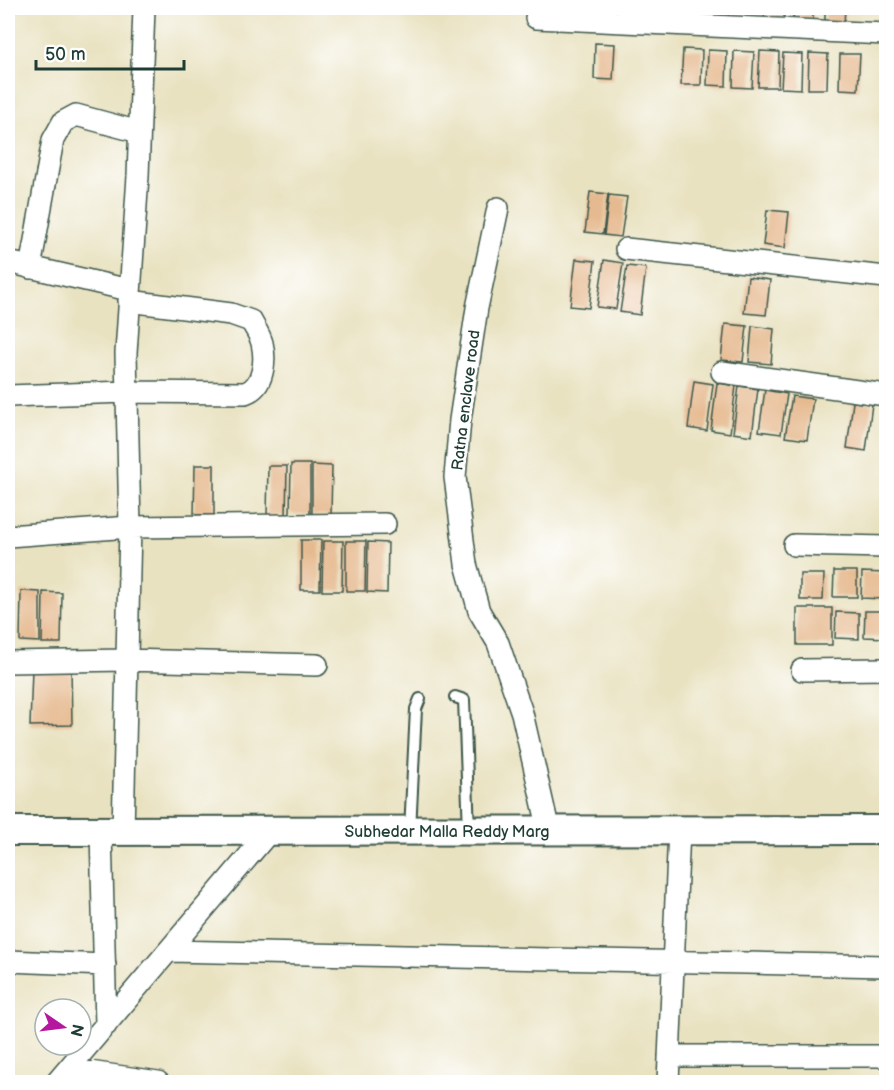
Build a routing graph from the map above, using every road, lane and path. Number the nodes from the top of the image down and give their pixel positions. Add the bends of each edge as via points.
1 (144, 8) edge
2 (536, 18) dead end
3 (886, 34) edge
4 (139, 132) junction
5 (498, 208) dead end
6 (626, 249) dead end
7 (8, 262) edge
8 (30, 268) junction
9 (886, 277) edge
10 (129, 296) junction
11 (722, 372) dead end
12 (127, 392) junction
13 (886, 395) edge
14 (8, 396) edge
15 (385, 524) dead end
16 (130, 527) junction
17 (8, 536) edge
18 (794, 545) dead end
19 (886, 547) edge
20 (126, 660) junction
21 (8, 662) edge
22 (317, 665) dead end
23 (886, 669) edge
24 (802, 670) dead end
25 (455, 697) dead end
26 (420, 699) dead end
27 (679, 830) junction
28 (886, 830) edge
29 (8, 831) edge
30 (270, 831) junction
31 (410, 831) junction
32 (469, 831) junction
33 (549, 831) junction
34 (112, 832) junction
35 (169, 951) junction
36 (8, 961) edge
37 (673, 962) junction
38 (105, 965) junction
39 (886, 966) edge
40 (106, 1025) junction
41 (669, 1056) junction
42 (886, 1056) edge
43 (63, 1076) edge
44 (158, 1083) edge
45 (668, 1083) edge

1 - 4 street
2 - 3 street
4 - 8 street via 76,115 63,122 53,140
4 - 10 street
5 - 33 street, Ratna enclave road via 477,308 455,477 466,564 479,611 498,643 522,712
6 - 9 street
7 - 8 street
8 - 10 street
10 - 12 street
10 - 12 street via 246,318 262,341 263,361 259,384 245,393
11 - 13 street
12 - 14 street
12 - 16 street
15 - 16 street
16 - 17 street
16 - 20 street
18 - 19 street
20 - 21 street
20 - 22 street
20 - 34 street
23 - 24 street
25 - 32 lane via 464,700
26 - 31 lane via 416,709
27 - 28 main road, Subhedar Malla Reddy Marg
27 - 33 main road, Subhedar Malla Reddy Marg
27 - 37 street
29 - 34 main road, Subhedar Malla Reddy Marg
30 - 31 main road, Subhedar Malla Reddy Marg
30 - 34 main road, Subhedar Malla Reddy Marg
30 - 35 street
31 - 32 main road, Subhedar Malla Reddy Marg
32 - 33 main road, Subhedar Malla Reddy Marg
34 - 38 street
35 - 37 street
35 - 40 street
36 - 38 street
37 - 39 street
37 - 41 street
38 - 40 street
40 - 43 street
41 - 42 street
41 - 45 street
43 - 44 street

